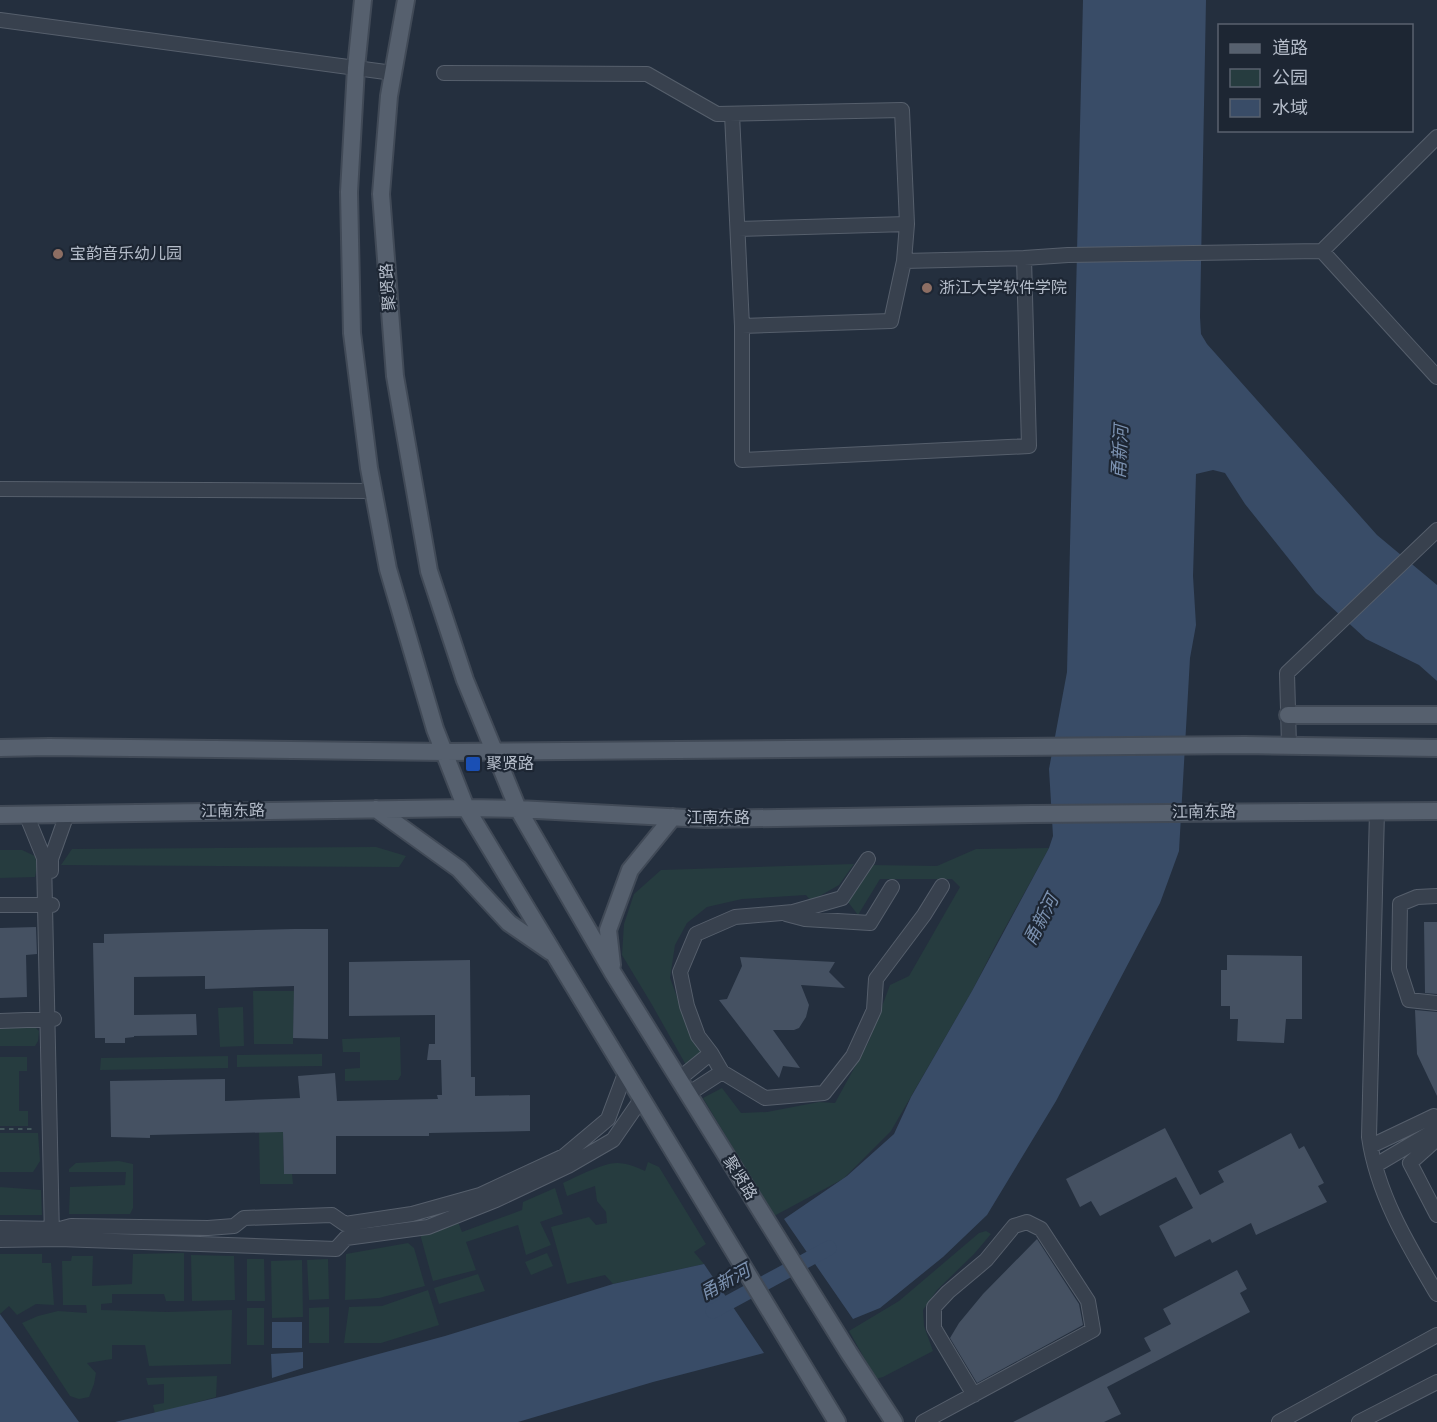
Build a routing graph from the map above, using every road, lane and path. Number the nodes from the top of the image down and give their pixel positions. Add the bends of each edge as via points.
1 (363, 0) edge
2 (406, 0) edge
3 (0, 20) edge
4 (356, 68) junction
5 (393, 73) junction
6 (444, 73) dead end
7 (732, 114) junction
8 (1437, 137) edge
9 (907, 224) junction
10 (738, 229) junction
11 (1322, 251) junction
12 (1024, 258) junction
13 (904, 261) junction
14 (742, 326) junction
15 (1437, 376) edge
16 (0, 489) edge
17 (373, 491) junction
18 (1437, 530) edge
19 (1288, 715) junction
20 (1437, 715) edge
21 (1289, 746) junction
22 (0, 748) edge
23 (1437, 748) edge
24 (495, 750) junction
25 (445, 752) junction
26 (466, 808) junction
27 (376, 809) junction
28 (518, 809) junction
29 (1377, 811) junction
30 (1437, 811) edge
31 (67, 813) junction
32 (26, 814) junction
33 (0, 815) edge
34 (672, 817) junction
35 (868, 859) dead end
36 (942, 886) dead end
37 (892, 887) dead end
38 (1437, 896) edge
39 (0, 905) edge
40 (49, 905) junction
41 (783, 913) junction
42 (557, 957) junction
43 (613, 973) junction
44 (1437, 1002) edge
45 (51, 1019) junction
46 (0, 1021) edge
47 (711, 1053) junction
48 (626, 1071) junction
49 (722, 1072) junction
50 (679, 1079) junction
51 (688, 1094) junction
52 (647, 1105) junction
53 (1436, 1120) edge
54 (0, 1129) edge
55 (36, 1129) dead end
56 (1437, 1139) edge
57 (1371, 1146) junction
58 (1376, 1165) junction
59 (1437, 1215) edge
60 (0, 1228) edge
61 (56, 1234) junction
62 (0, 1240) edge
63 (1437, 1294) edge
64 (1437, 1335) edge
65 (1437, 1382) edge
66 (974, 1395) junction
67 (837, 1422) edge
68 (894, 1422) edge
69 (923, 1422) edge
70 (1280, 1422) edge
71 (1359, 1422) edge

1 - 4 main road
2 - 5 main road, 聚贤路
3 - 4 street
4 - 5 street
4 - 17 main road via 349,192 352,333
5 - 24 main road, 聚贤路 via 381,194 395,376 429,571 465,680
6 - 7 street via 647,74 717,114
7 - 9 street via 903,110
7 - 10 street
8 - 11 street
9 - 10 street
9 - 13 street
10 - 14 street
11 - 12 street
11 - 15 street
12 - 13 street
12 - 14 street via 1029,446 742,460
13 - 14 street via 891,321
16 - 17 street
17 - 25 main road via 388,569
18 - 19 street via 1287,673
19 - 20 main road
19 - 21 street
21 - 23 main road
21 - 24 main road
22 - 25 main road
24 - 25 main road
24 - 28 main road, 聚贤路
25 - 26 main road
26 - 27 main road, 江南东路
26 - 28 main road, 江南东路
26 - 42 main road
27 - 31 main road, 江南东路
27 - 42 main road via 459,869 509,924
28 - 34 main road, 江南东路
28 - 43 main road, 聚贤路
29 - 30 main road, 江南东路
29 - 34 main road, 江南东路
29 - 57 street
31 - 32 main road, 江南东路
31 - 40 street via 51,859
32 - 33 main road, 江南东路
32 - 40 street via 44,858
34 - 43 main road via 630,870 608,930
35 - 41 street via 842,898
36 - 49 street via 876,980 874,1010 858,1047 825,1093 765,1098
37 - 41 street via 870,923 806,919
38 - 44 street via 1418,897 1400,904 1398,969 1409,1000
39 - 40 street
40 - 45 street
41 - 47 street via 735,918 696,934 680,972 698,1036
42 - 48 main road
43 - 50 main road, 聚贤路
45 - 46 street
45 - 61 street
47 - 49 street
47 - 50 street
48 - 52 main road
48 - 61 street via 608,1119 564,1156 480,1195 412,1214 345,1224 332,1215 244,1218 234,1226 71,1226
49 - 51 street
50 - 51 main road, 聚贤路
51 - 68 main road, 聚贤路
52 - 61 street via 613,1140 496,1200 428,1227 346,1238 336,1249
52 - 67 main road
53 - 57 street
53 - 58 street
54 - 55 path
56 - 59 street via 1410,1163
57 - 58 street
58 - 63 street via 1389,1206
60 - 61 street
61 - 62 street
64 - 70 street
65 - 71 street
66 - 66 street via 934,1328 934,1307 986,1260 1014,1227 1027,1222 1041,1229 1088,1301 1093,1330
66 - 69 street

